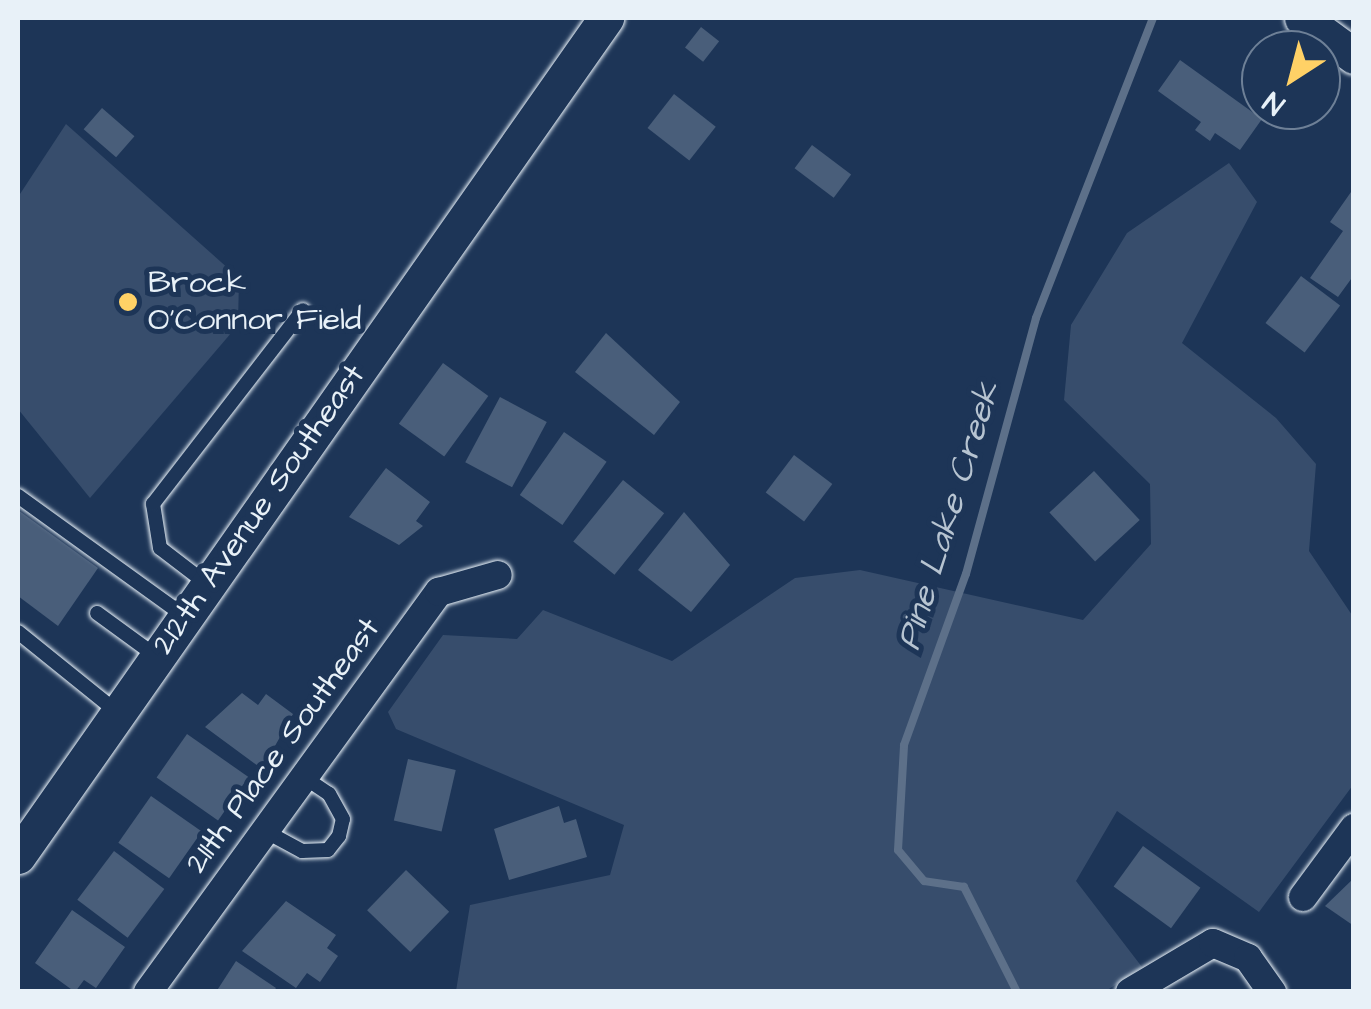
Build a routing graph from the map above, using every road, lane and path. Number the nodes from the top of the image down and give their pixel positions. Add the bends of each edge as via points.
1 (606, 18) edge
2 (1302, 18) edge
3 (1354, 56) edge
4 (303, 310) dead end
5 (18, 496) edge
6 (498, 574) dead end
7 (207, 584) junction
8 (97, 613) dead end
9 (184, 616) junction
10 (18, 632) edge
11 (157, 656) junction
12 (118, 712) junction
13 (304, 777) junction
14 (1354, 828) edge
15 (264, 831) junction
16 (18, 856) edge
17 (1303, 897) dead end
18 (148, 992) edge
19 (1130, 992) edge
20 (1272, 992) edge

1 - 7 street, 212th Avenue Southeast
2 - 3 street
4 - 7 lane via 153,504 160,548
5 - 9 lane
6 - 13 street, 211th Place Southeast via 439,592
7 - 9 street, 212th Avenue Southeast
8 - 11 lane
9 - 11 street, 212th Avenue Southeast
10 - 12 lane
11 - 12 street, 212th Avenue Southeast
12 - 16 street, 212th Avenue Southeast
13 - 15 street, 211th Place Southeast
13 - 15 lane via 329,794 343,819 339,836 328,850 302,851
14 - 17 street
15 - 18 street, 211th Place Southeast
19 - 20 street via 1213,944 1248,958

